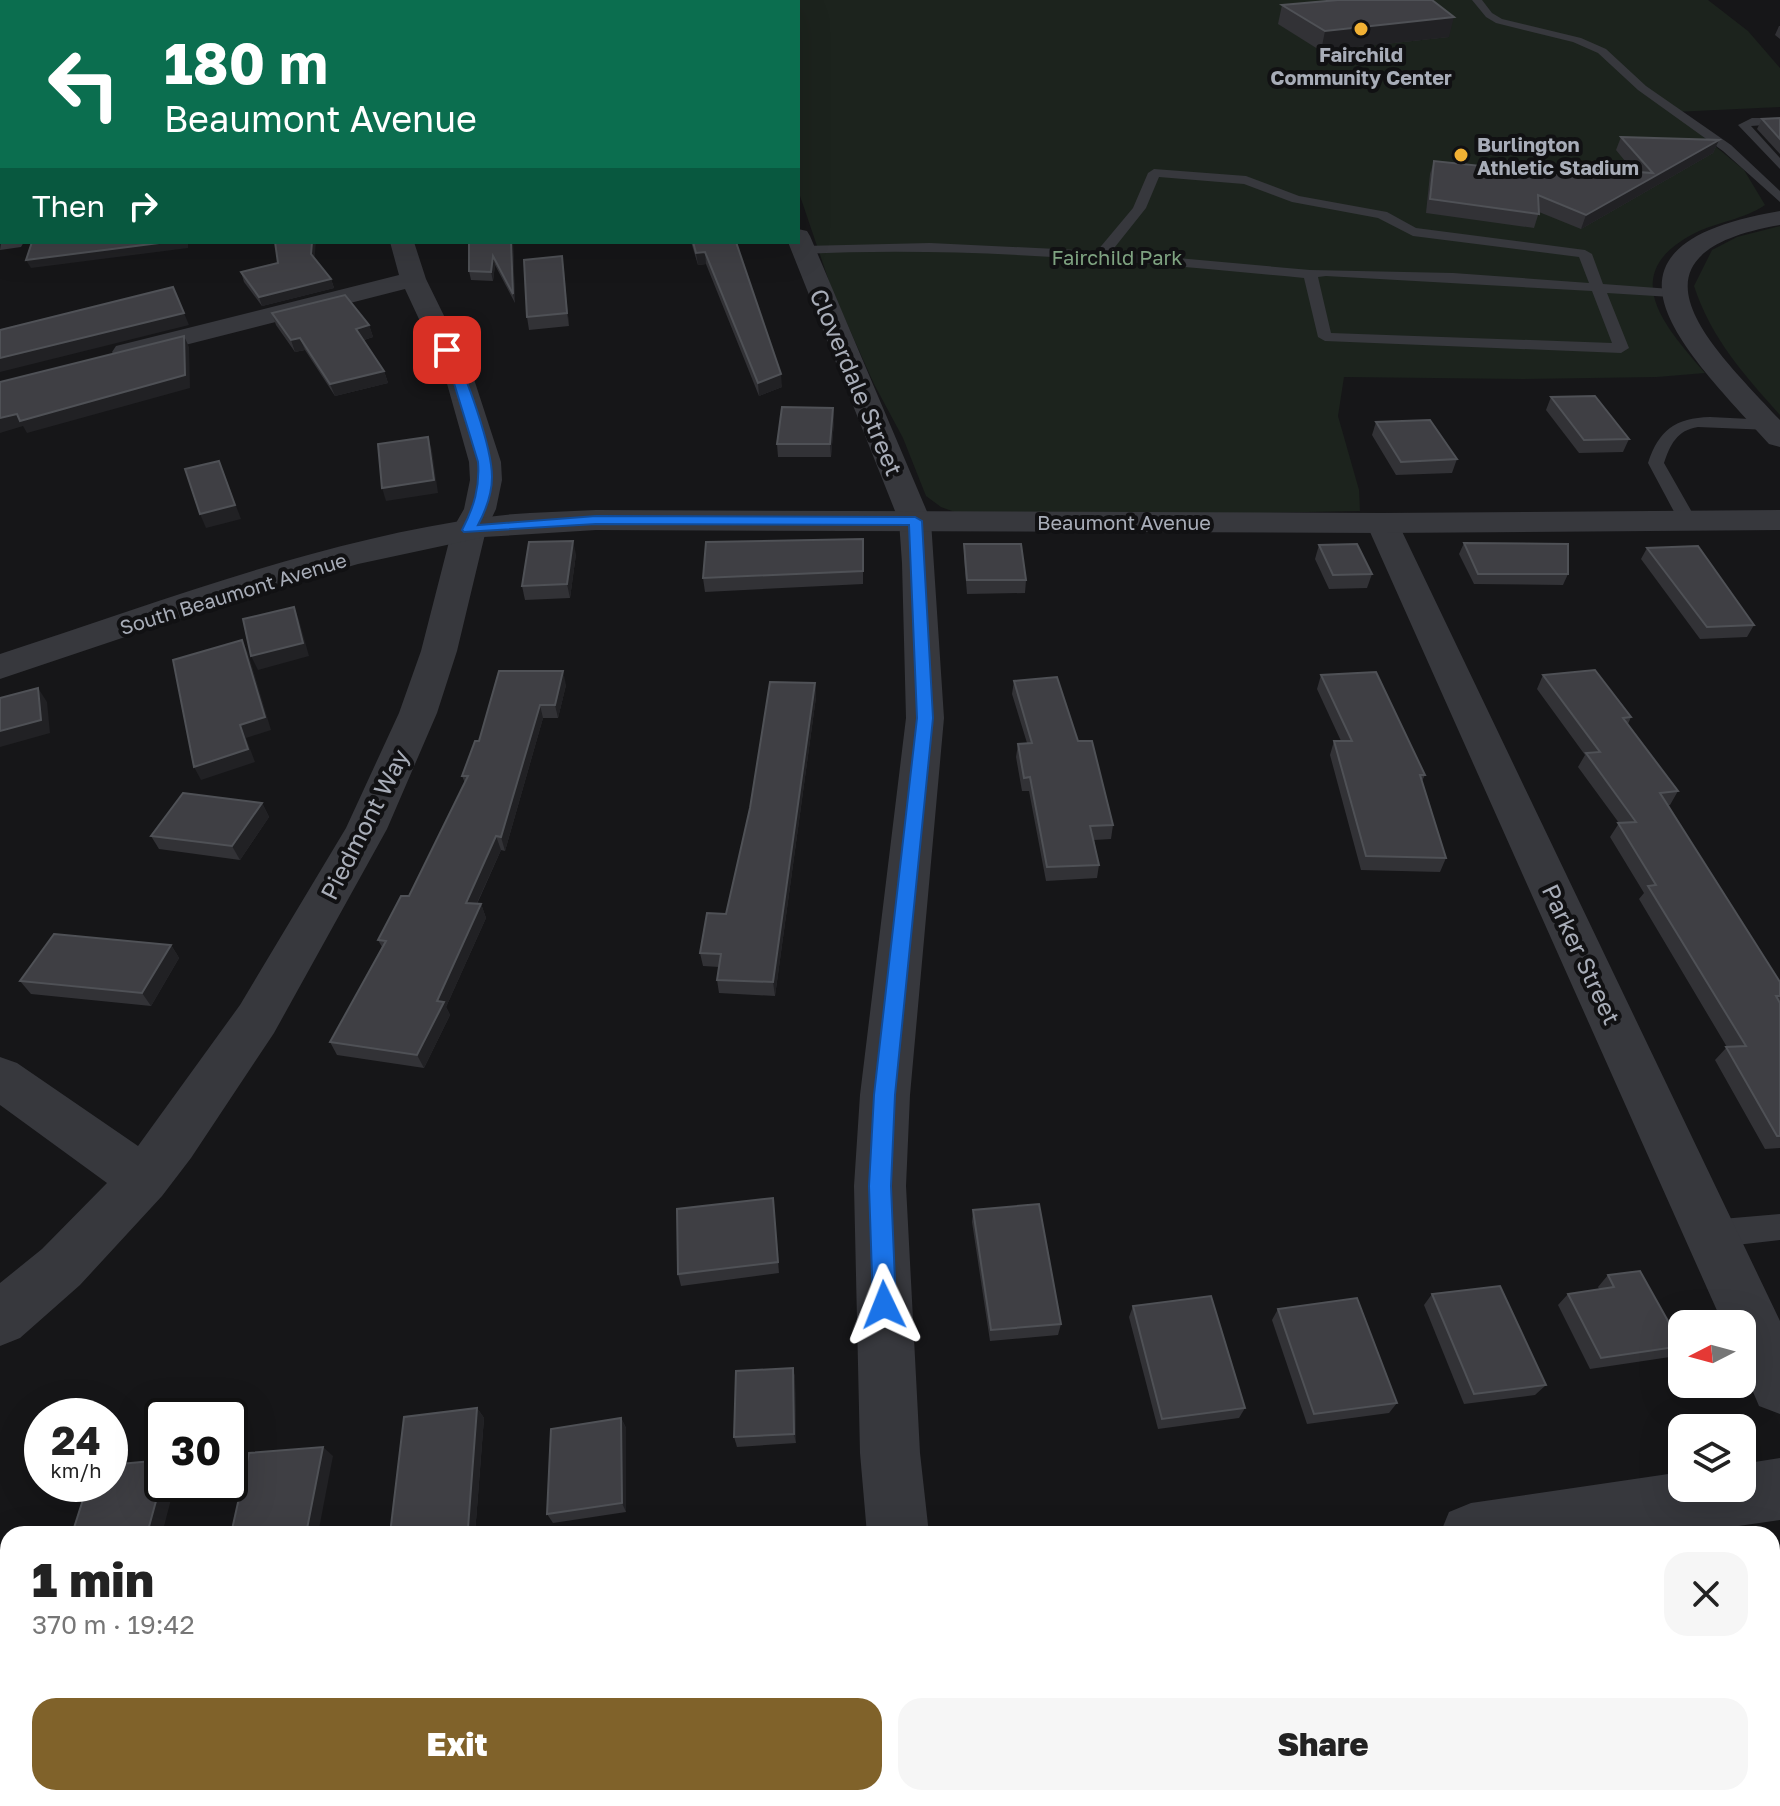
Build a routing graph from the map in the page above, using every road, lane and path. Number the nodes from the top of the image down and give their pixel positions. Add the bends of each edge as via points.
1 (1477, 0) edge
2 (1780, 121) edge
3 (1780, 165) edge
4 (1780, 198) edge
5 (1780, 218) edge
6 (801, 243) edge
7 (1100, 256) junction
8 (408, 260) edge
9 (1310, 274) junction
10 (1597, 287) junction
11 (1671, 293) junction
12 (108, 357) edge
13 (1775, 432) edge
14 (1780, 520) edge
15 (915, 521) junction
16 (1688, 521) junction
17 (1382, 523) junction
18 (469, 530) junction
19 (0, 667) edge
20 (0, 1078) edge
21 (144, 1180) junction
22 (1780, 1227) edge
23 (1710, 1234) junction
24 (0, 1319) edge
25 (1776, 1367) edge
26 (1780, 1489) edge
27 (897, 1526) edge
28 (1526, 1526) edge

1 - 4 lane via 1499,21 1602,51 1642,88 1727,148
2 - 3 lane via 1744,125
5 - 11 street via 1732,228 1695,246 1679,261
6 - 7 lane
6 - 15 street, Cloverdale Street
7 - 9 lane
7 - 10 lane via 1134,221 1154,173 1246,180 1296,199 1382,215 1413,232 1585,254
8 - 12 street
8 - 18 street, Piedmont Way via 458,373 485,462 480,509
9 - 10 lane
9 - 10 lane via 1325,337 1621,348
10 - 11 lane
11 - 13 street via 1686,329
13 - 16 lane via 1680,426 1661,446 1656,463
14 - 16 street, Beaumont Avenue
15 - 17 street, Beaumont Avenue
15 - 18 street, Beaumont Avenue via 596,520
15 - 27 street, Cloverdale Street via 925,718 880,1186
16 - 17 street, Beaumont Avenue
17 - 23 street, Parker Street
18 - 19 street, South Beaumont Avenue via 219,594
18 - 21 street, Piedmont Way via 418,713 366,829 257,1019
20 - 21 street
21 - 24 street, Piedmont Way via 61,1267
22 - 23 lane
23 - 25 street, Parker Street
26 - 28 street

